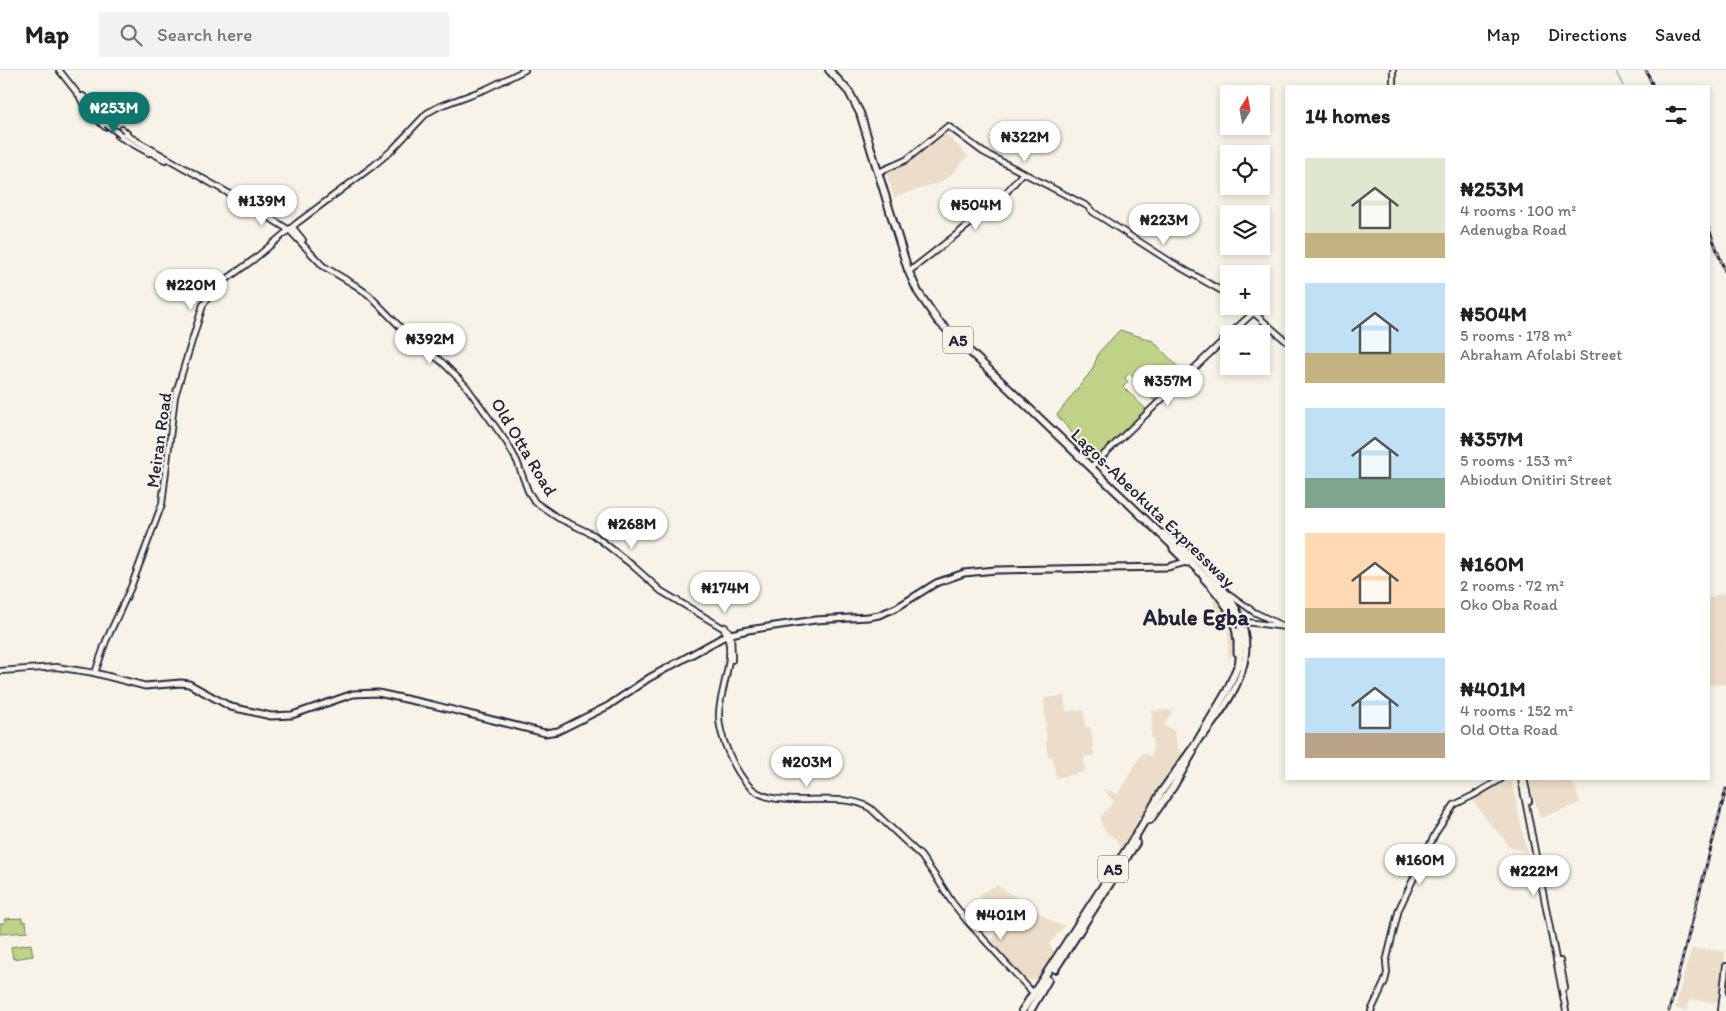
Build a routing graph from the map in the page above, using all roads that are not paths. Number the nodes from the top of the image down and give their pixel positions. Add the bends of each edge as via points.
1 (60, 70) edge
2 (525, 70) edge
3 (528, 70) edge
4 (829, 70) edge
5 (834, 70) edge
6 (1393, 70) edge
7 (1393, 85) edge
8 (81, 96) junction
9 (159, 155) junction
10 (881, 171) junction
11 (1023, 173) junction
12 (290, 230) junction
13 (911, 270) junction
14 (1220, 290) edge
15 (1251, 315) edge
16 (1257, 315) edge
17 (1239, 325) edge
18 (1285, 340) edge
19 (1220, 343) edge
20 (1093, 465) junction
21 (1161, 533) junction
22 (1185, 562) junction
23 (1229, 594) junction
24 (1238, 622) junction
25 (1285, 627) edge
26 (728, 634) junction
27 (0, 670) edge
28 (96, 673) junction
29 (1195, 745) junction
30 (1499, 780) edge
31 (1523, 780) edge
32 (1726, 966) edge
33 (1035, 993) junction
34 (1726, 997) edge
35 (1022, 1011) edge
36 (1030, 1011) edge
37 (1371, 1011) edge
38 (1568, 1011) edge
39 (1722, 1011) edge

1 - 8 main road
2 - 12 main road, Meiran Road via 427,114 379,162
3 - 12 main road, Meiran Road via 430,115 381,163
4 - 21 highway, Lagos-Abeokuta Expressway / A5 via 849,92 860,113 906,266 930,311
5 - 10 highway, Lagos-Abeokuta Expressway / A5 via 857,100
6 - 7 main road
8 - 8 main road via 81,101 105,128 108,127 111,121
8 - 9 main road, bridge via 107,123
9 - 9 main road via 123,130 118,135 145,151
9 - 12 main road, Old Otta Road
10 - 11 main road via 906,160 948,126 983,152
10 - 13 highway, Lagos-Abeokuta Expressway / A5
11 - 13 main road via 998,202
11 - 14 main road via 1087,206 1171,262
12 - 26 main road, Old Otta Road via 323,266 369,295 466,386 507,442 532,498 543,509 594,535 661,591 718,621
12 - 28 main road, Meiran Road via 221,286 205,306 177,396 163,506
13 - 20 highway, Lagos-Abeokuta Expressway / A5 via 922,294 941,319
15 - 17 main road
16 - 18 main road
19 - 20 main road
20 - 21 highway, Lagos-Abeokuta Expressway / A5
21 - 22 main road
21 - 23 main road via 1184,550
21 - 24 highway, Lagos-Abeokuta Expressway / A5 via 1217,588
22 - 24 main road via 1220,597
22 - 26 main road via 1152,568 973,572 943,580 886,613
23 - 24 main road
23 - 25 main road via 1254,612
24 - 25 main road
24 - 29 highway, Lagos-Abeokuta Expressway / A5 via 1241,644 1235,676
26 - 28 main road via 638,684 611,703 555,730 541,731 402,695 374,691 348,693 288,714 272,714 231,704 188,682 144,684
26 - 33 main road via 731,664 722,723 729,748 750,784 762,792 782,797 855,800 870,806 926,858 969,920
26 - 33 main road via 729,662 719,723 724,742 746,782 757,791 775,798 867,806 924,860 952,902
27 - 28 main road via 55,665
29 - 33 highway, Lagos-Abeokuta Expressway / A5 via 1162,791
29 - 36 highway, Lagos-Abeokuta Expressway / A5 via 1182,774 1154,813
30 - 37 main road via 1452,807 1432,840 1395,919 1385,981
31 - 38 main road
32 - 39 main road
33 - 35 highway, Lagos-Abeokuta Expressway / A5
34 - 39 main road

